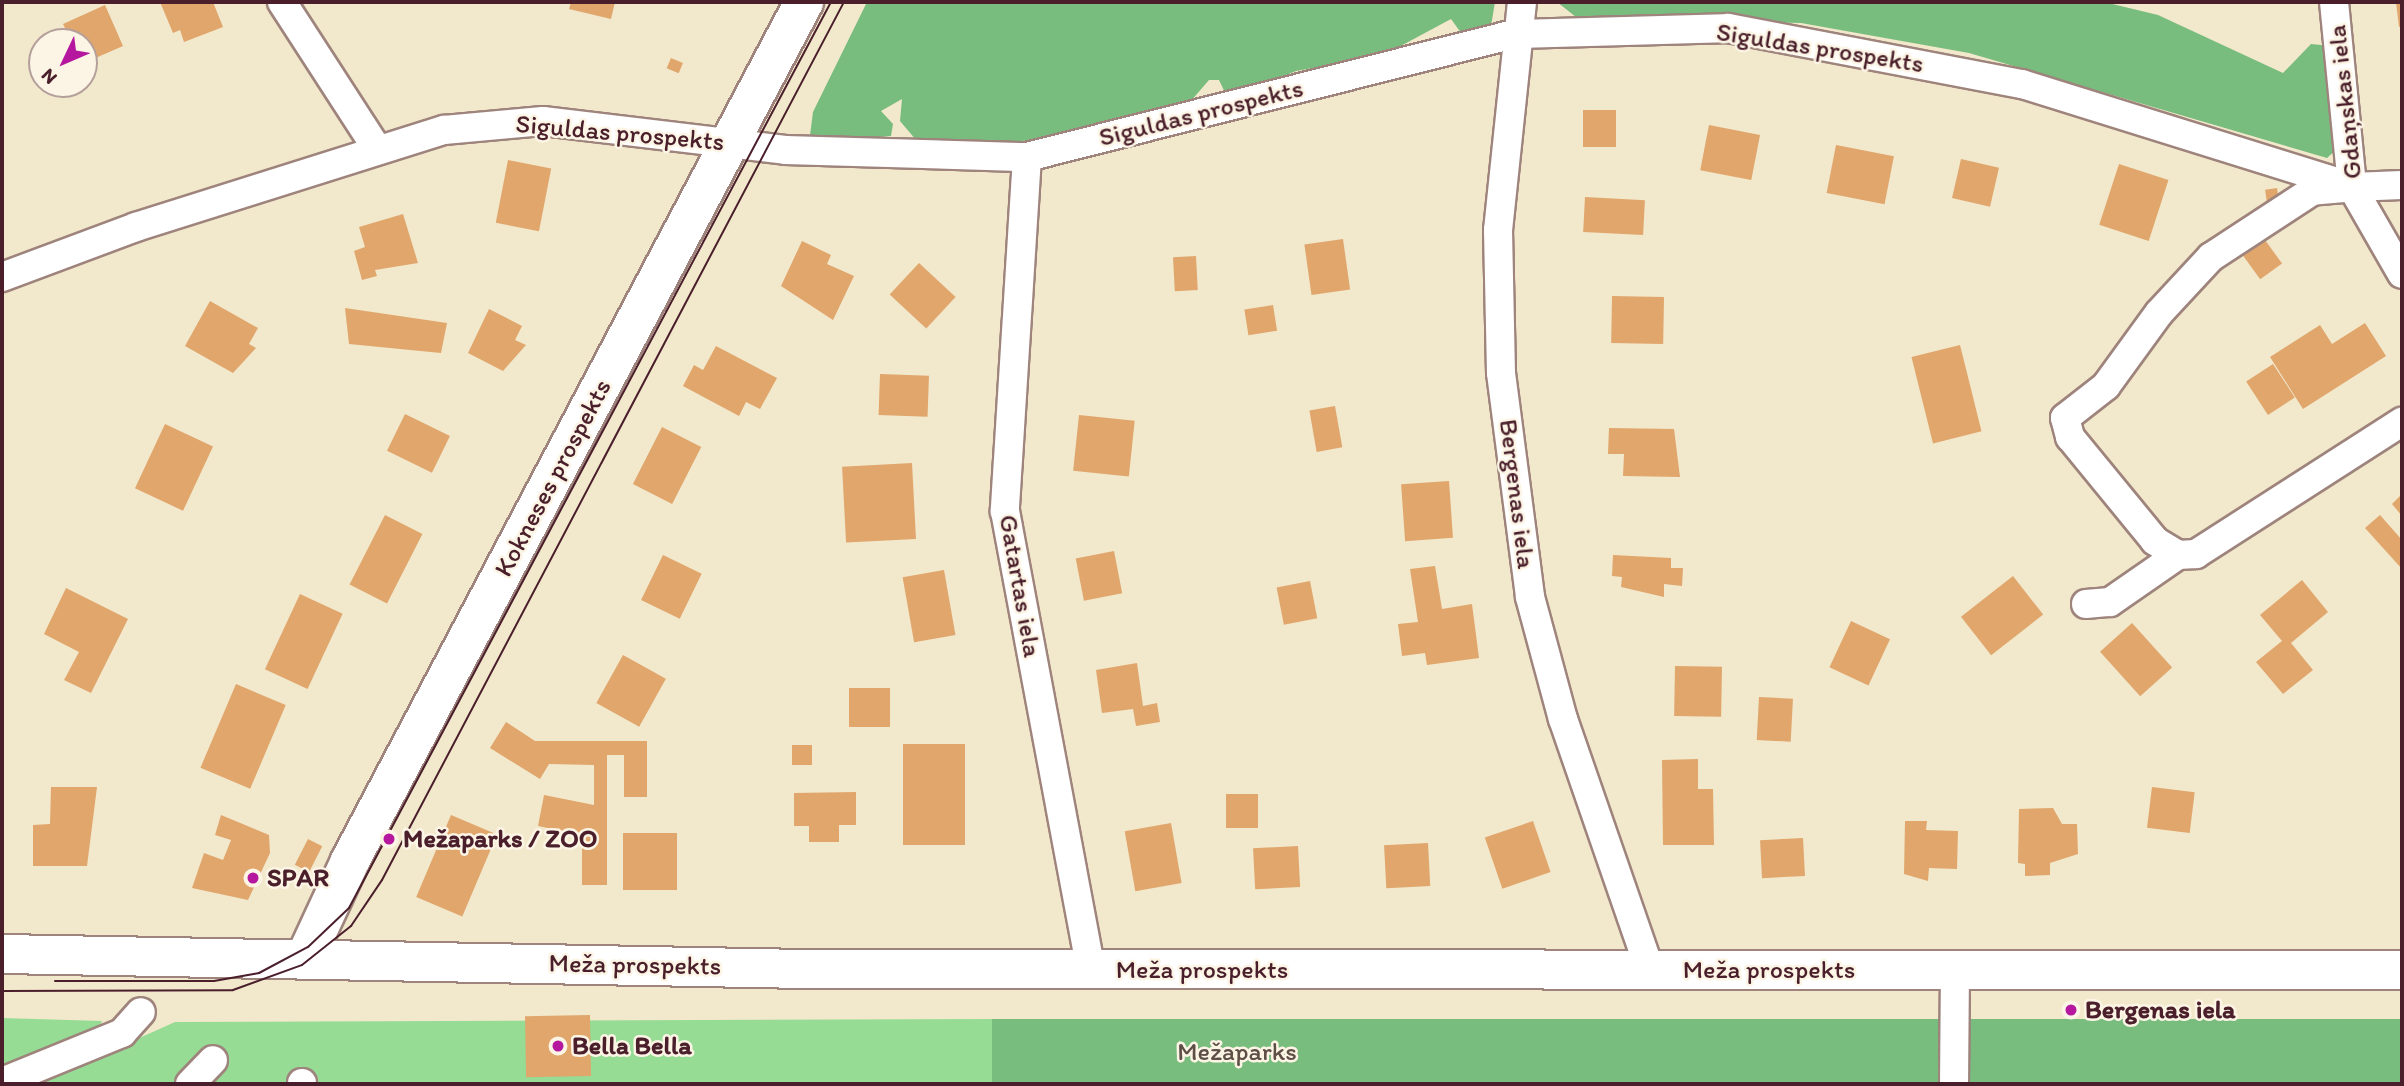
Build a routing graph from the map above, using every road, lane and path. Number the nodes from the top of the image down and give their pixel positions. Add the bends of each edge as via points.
1 (282, 2) edge
2 (804, 2) edge
3 (1521, 2) edge
4 (2333, 2) edge
5 (1514, 34) junction
6 (730, 144) junction
7 (377, 149) junction
8 (1027, 157) junction
9 (2402, 185) edge
10 (2351, 187) junction
11 (2402, 274) edge
12 (2, 277) edge
13 (2402, 422) edge
14 (2178, 555) junction
15 (2086, 604) dead end
16 (2, 954) edge
17 (306, 956) junction
18 (1091, 970) junction
19 (1650, 970) junction
20 (1955, 970) junction
21 (2402, 970) edge
22 (141, 1012) dead end
23 (213, 1060) dead end
24 (2, 1082) edge
25 (190, 1084) edge
26 (1954, 1084) edge

1 - 7 street
2 - 6 street, Kokneses prospekts
3 - 5 street, Bergenas iela
4 - 10 street, Gdaņskas iela
5 - 8 street, Siguldas prospekts
5 - 10 street, Siguldas prospekts via 1728,28 2022,84
5 - 19 street, Bergenas iela via 1497,230 1501,361 1530,597 1563,719
6 - 7 street, Siguldas prospekts via 709,136 520,122 444,130
6 - 8 street, Siguldas prospekts
6 - 17 street, Kokneses prospekts via 350,861
7 - 12 street, Siguldas prospekts
8 - 18 street, Gatartas iela via 1005,511
9 - 10 street, Siguldas prospekts
10 - 11 street, Gdaņskas iela
10 - 14 street via 2312,191 2211,257 2159,313 2106,386 2065,418 2070,437 2155,541
13 - 14 street via 2216,547
14 - 15 street via 2110,602
16 - 17 street, Meža prospekts
17 - 18 street, Meža prospekts
18 - 19 street, Meža prospekts
19 - 20 street, Meža prospekts
20 - 21 street, Meža prospekts
20 - 26 street
22 - 24 street via 122,1033
23 - 25 street

